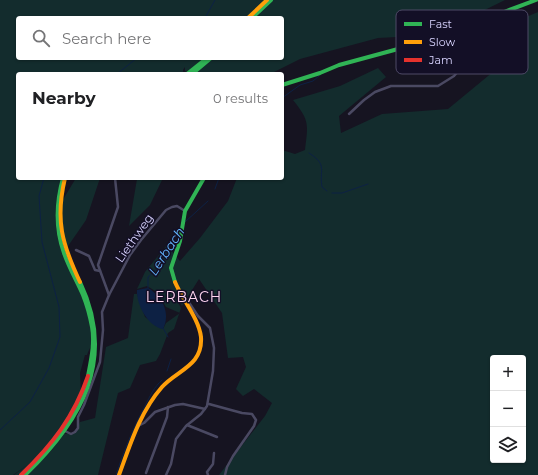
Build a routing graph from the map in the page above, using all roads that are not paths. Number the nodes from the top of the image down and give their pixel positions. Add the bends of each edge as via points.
1 (267, 0) edge
2 (271, 0) edge
3 (536, 0) edge
4 (508, 10) edge
5 (250, 16) edge
6 (254, 16) edge
7 (396, 51) edge
8 (204, 60) edge
9 (209, 60) edge
10 (190, 72) edge
11 (194, 72) edge
12 (456, 74) edge
13 (284, 84) edge
14 (349, 114) dead end
15 (64, 180) edge
16 (64, 180) edge
17 (115, 180) edge
18 (203, 180) edge
19 (185, 211) junction
20 (76, 250) dead end
21 (100, 271) junction
22 (109, 295) junction
23 (185, 301) junction
24 (209, 404) dead end
25 (169, 407) junction
26 (205, 409) junction
27 (187, 425) junction
28 (138, 426) junction
29 (65, 430) junction
30 (217, 438) dead end
31 (214, 453) dead end
32 (146, 474) dead end
33 (21, 475) edge
34 (25, 475) edge
35 (119, 475) edge
36 (166, 475) edge
37 (208, 475) edge
38 (225, 475) edge

1 - 5 main road
2 - 6 main road
3 - 4 main road
7 - 13 main road via 344,64
8 - 10 main road
9 - 11 main road
12 - 14 street via 438,86 391,86 375,92
15 - 29 main road via 60,203 61,235 86,294 96,332 93,368 87,389
16 - 33 main road via 57,208 58,235 90,313 93,338 90,372 83,392 66,424 47,450
17 - 21 street via 118,204 99,260
18 - 19 main road
19 - 22 street, Liethweg via 178,206 166,210 130,255
19 - 23 main road via 180,241 171,268
20 - 21 street via 89,256 95,270
21 - 22 street
22 - 29 street via 102,312 102,355 99,368 78,417 77,430 71,434
23 - 26 street via 209,326 212,335 214,362
23 - 28 main road via 200,330 199,351 188,366 161,389
24 - 38 street via 252,414 255,418 254,426 231,459
25 - 26 street via 180,404
25 - 28 street via 154,413
25 - 32 street
26 - 27 street
27 - 30 street
27 - 36 street via 176,439
28 - 35 main road
29 - 34 main road
31 - 37 street

